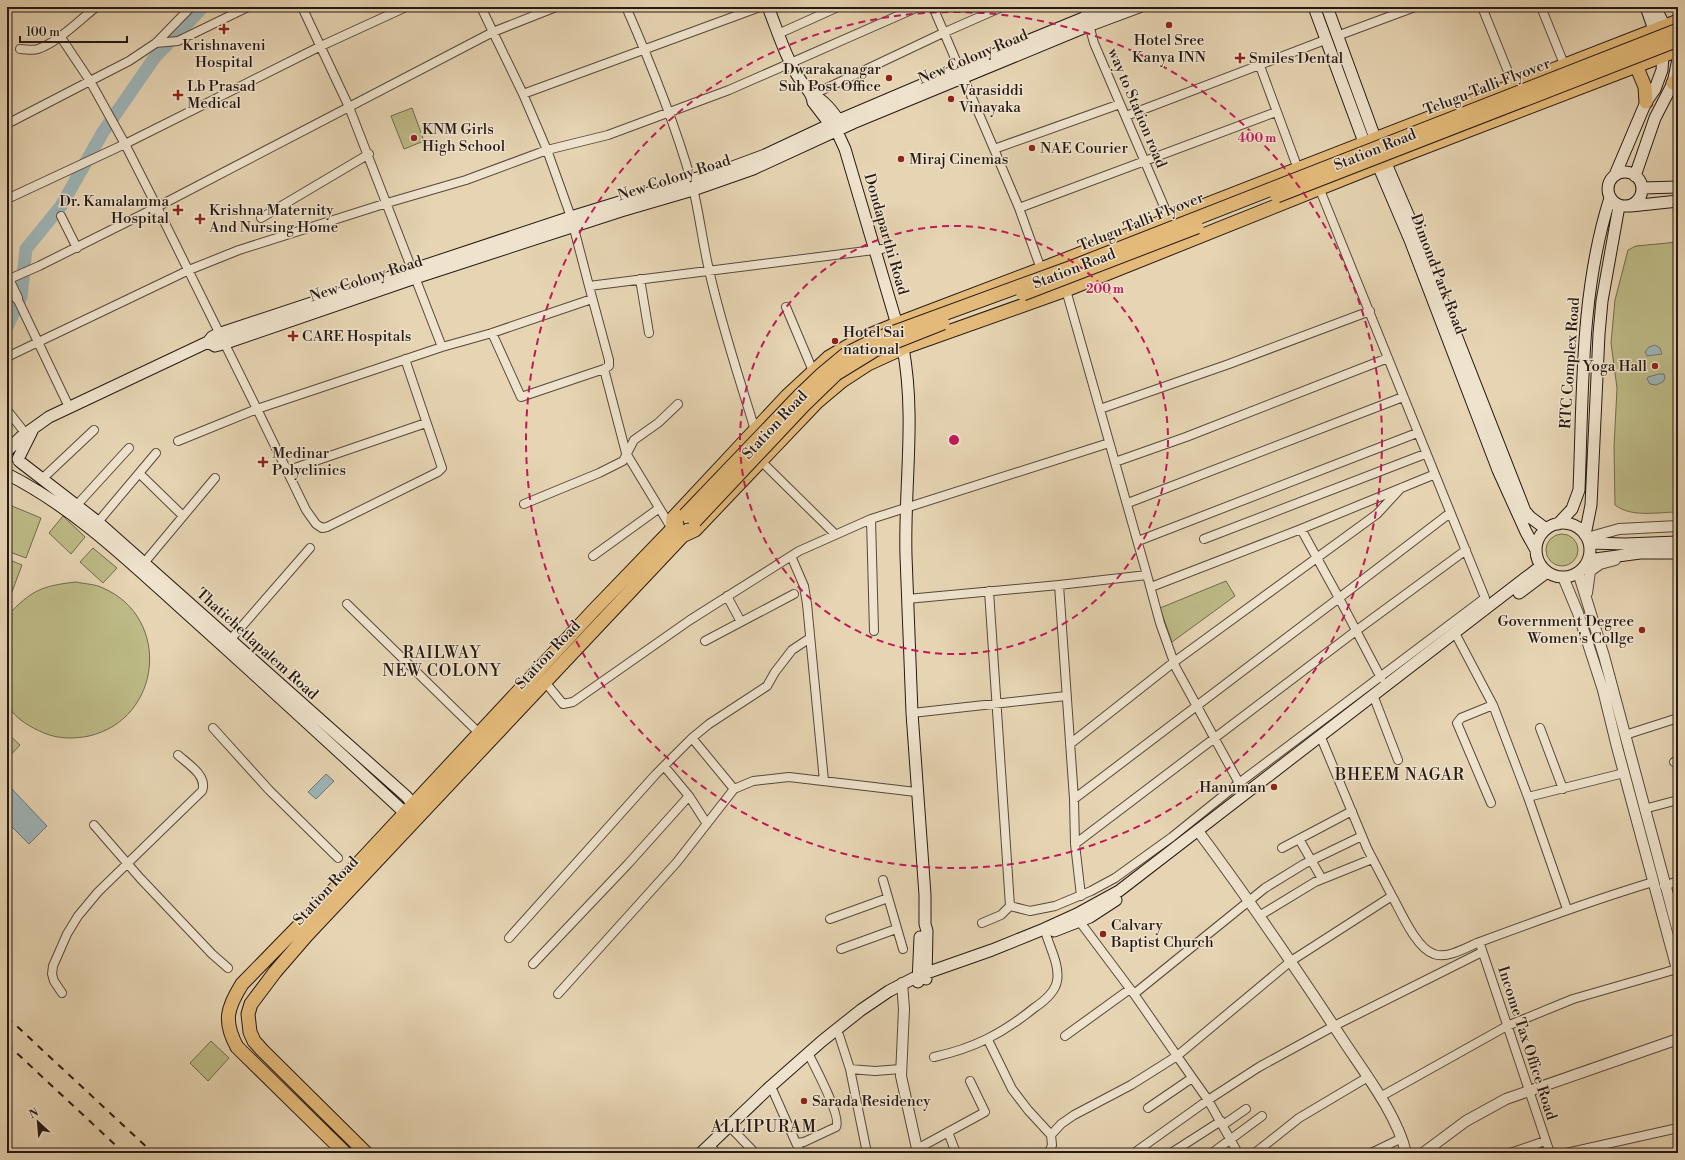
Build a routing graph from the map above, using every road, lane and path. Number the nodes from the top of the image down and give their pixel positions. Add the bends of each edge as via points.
1 (96, 7) edge
2 (191, 7) edge
3 (248, 7) edge
4 (302, 7) edge
5 (406, 7) edge
6 (481, 7) edge
7 (556, 7) edge
8 (626, 7) edge
9 (760, 7) edge
10 (768, 7) edge
11 (838, 7) edge
12 (918, 7) edge
13 (933, 7) edge
14 (1002, 7) edge
15 (1110, 7) edge
16 (1139, 7) edge
17 (1314, 7) edge
18 (1327, 7) edge
19 (1415, 7) edge
20 (1482, 7) edge
21 (1541, 7) edge
22 (1646, 7) edge
23 (1655, 7) edge
24 (1086, 16) edge
25 (1678, 21) edge
26 (1659, 29) junction
27 (1678, 30) edge
28 (493, 32) junction
29 (943, 33) junction
30 (778, 34) junction
31 (60, 36) junction
32 (1337, 36) junction
33 (1325, 40) junction
34 (158, 43) junction
35 (321, 46) junction
36 (1678, 47) edge
37 (644, 48) junction
38 (20, 49) dead end
39 (1663, 55) junction
40 (790, 64) junction
41 (1564, 64) junction
42 (1636, 65) junction
43 (1260, 66) junction
44 (961, 73) junction
45 (90, 81) junction
46 (1675, 81) edge
47 (1513, 84) junction
48 (523, 94) junction
49 (812, 95) junction
50 (1646, 102) junction
51 (1120, 104) junction
52 (349, 107) junction
53 (1276, 112) junction
54 (669, 113) junction
55 (1126, 116) junction
56 (7, 124) edge
57 (837, 126) junction
58 (1369, 140) junction
59 (125, 144) junction
60 (994, 149) junction
61 (547, 150) junction
62 (369, 154) junction
63 (1144, 160) junction
64 (1382, 164) junction
65 (1298, 169) junction
66 (1615, 175) junction
67 (1635, 176) junction
68 (692, 185) junction
69 (1678, 187) edge
70 (1642, 188) junction
71 (1320, 190) junction
72 (1610, 198) junction
73 (7, 199) edge
74 (1678, 201) edge
75 (387, 202) junction
76 (1625, 206) junction
77 (156, 207) junction
78 (1019, 208) junction
79 (61, 216) dead end
80 (261, 218) dead end
81 (1169, 218) junction
82 (572, 222) junction
83 (76, 248) junction
84 (878, 249) junction
85 (1041, 269) junction
86 (188, 270) junction
87 (708, 270) junction
88 (413, 274) junction
89 (9, 278) edge
90 (640, 279) junction
91 (589, 286) junction
92 (1066, 290) junction
93 (17, 298) joint
94 (592, 299) junction
95 (786, 306) dead end
96 (1370, 311) junction
97 (899, 323) junction
98 (492, 333) junction
99 (649, 333) dead end
100 (220, 339) junction
101 (39, 341) junction
102 (442, 347) junction
103 (903, 348) junction
104 (7, 357) edge
105 (1388, 358) junction
106 (404, 359) junction
107 (604, 369) junction
108 (813, 371) junction
109 (1403, 397) junction
110 (678, 404) dead end
111 (69, 406) junction
112 (257, 409) junction
113 (1100, 409) junction
114 (7, 410) edge
115 (426, 423) junction
116 (94, 430) dead end
117 (755, 430) junction
118 (29, 432) junction
119 (1417, 433) junction
120 (178, 441) dead end
121 (1109, 443) junction
122 (129, 448) dead end
123 (7, 451) edge
124 (156, 453) dead end
125 (626, 453) junction
126 (1425, 454) junction
127 (19, 460) junction
128 (762, 462) junction
129 (1115, 462) junction
130 (286, 471) junction
131 (7, 474) edge
132 (140, 474) junction
133 (1434, 475) junction
134 (215, 478) dead end
135 (42, 479) junction
136 (1401, 488) junction
137 (72, 503) junction
138 (1128, 503) junction
139 (524, 504) dead end
140 (906, 506) junction
141 (658, 509) junction
142 (1450, 513) junction
143 (183, 516) junction
144 (690, 518) junction
145 (871, 519) junction
146 (98, 522) junction
147 (1558, 524) junction
148 (1678, 526) edge
149 (1301, 529) junction
150 (1546, 530) junction
151 (677, 533) junction
152 (835, 534) junction
153 (1587, 538) junction
154 (1204, 539) dead end
155 (1138, 541) junction
156 (1678, 542) edge
157 (310, 548) dead end
158 (1466, 550) junction
159 (1536, 550) junction
160 (1640, 553) junction
161 (1678, 553) edge
162 (593, 556) dead end
163 (791, 556) junction
164 (1316, 559) junction
165 (1588, 560) junction
166 (144, 563) junction
167 (1544, 569) junction
168 (1578, 572) junction
169 (1147, 574) junction
170 (1563, 577) junction
171 (1059, 585) junction
172 (1151, 587) junction
173 (989, 591) junction
174 (794, 594) dead end
175 (727, 596) junction
176 (1339, 598) junction
177 (908, 599) junction
178 (1587, 599) junction
179 (347, 604) dead end
180 (741, 622) junction
181 (1357, 630) junction
182 (874, 631) dead end
183 (1457, 636) junction
184 (810, 638) junction
185 (230, 640) junction
186 (705, 641) dead end
187 (1174, 662) junction
188 (1381, 678) junction
189 (545, 682) junction
190 (1066, 696) junction
191 (1375, 700) junction
192 (997, 704) junction
193 (1493, 705) junction
194 (1196, 706) junction
195 (912, 713) junction
196 (1678, 718) edge
197 (212, 728) dead end
198 (1540, 728) dead end
199 (479, 733) junction
200 (1625, 735) junction
201 (692, 738) junction
202 (1213, 739) junction
203 (1322, 740) junction
204 (1070, 744) junction
205 (178, 755) dead end
206 (1398, 760) dead end
207 (664, 766) junction
208 (1624, 773) junction
209 (824, 781) junction
210 (1239, 783) junction
211 (734, 788) junction
212 (1563, 788) junction
213 (916, 792) junction
214 (689, 796) junction
215 (1528, 797) junction
216 (1074, 798) junction
217 (1678, 800) edge
218 (1491, 803) dead end
219 (409, 809) junction
220 (1644, 809) junction
221 (1352, 811) junction
222 (419, 817) junction
223 (707, 824) junction
224 (94, 825) dead end
225 (1200, 833) junction
226 (1362, 836) junction
227 (1299, 839) junction
228 (1075, 844) junction
229 (1282, 848) dead end
230 (338, 858) dead end
231 (1372, 859) junction
232 (1311, 860) junction
233 (127, 863) junction
234 (1322, 879) junction
235 (883, 880) dead end
236 (1678, 881) edge
237 (1653, 882) junction
238 (1664, 886) junction
239 (1081, 896) junction
240 (1392, 896) junction
241 (888, 898) junction
242 (1249, 900) junction
243 (1010, 906) junction
244 (1567, 909) junction
245 (1259, 916) junction
246 (830, 919) dead end
247 (1080, 922) junction
248 (982, 923) dead end
249 (896, 929) junction
250 (1678, 932) edge
251 (1046, 934) junction
252 (508, 938) dead end
253 (1480, 942) junction
254 (842, 949) dead end
255 (903, 949) dead end
256 (1482, 952) junction
257 (1291, 961) junction
258 (533, 964) dead end
259 (228, 968) dead end
260 (1678, 971) edge
261 (922, 978) junction
262 (900, 988) junction
263 (1132, 992) junction
264 (62, 993) dead end
265 (558, 994) dead end
266 (1334, 1026) junction
267 (1508, 1026) junction
268 (839, 1035) junction
269 (1065, 1036) dead end
270 (1678, 1039) edge
271 (988, 1040) junction
272 (810, 1056) junction
273 (1177, 1056) junction
274 (934, 1057) dead end
275 (850, 1069) junction
276 (901, 1069) junction
277 (1368, 1077) junction
278 (1192, 1078) junction
279 (970, 1081) dead end
280 (1527, 1090) junction
281 (773, 1091) junction
282 (1380, 1097) junction
283 (1208, 1100) junction
284 (1148, 1108) dead end
285 (1246, 1109) dead end
286 (1262, 1116) dead end
287 (1222, 1123) junction
288 (1678, 1128) edge
289 (733, 1130) junction
290 (948, 1132) junction
291 (1051, 1135) junction
292 (1402, 1138) junction
293 (1231, 1139) junction
294 (1545, 1141) junction
295 (796, 1143) junction
296 (918, 1151) edge
297 (714, 1152) edge
298 (345, 1153) edge
299 (366, 1153) edge
300 (701, 1153) edge
301 (755, 1153) edge
302 (801, 1153) edge
303 (867, 1153) edge
304 (956, 1153) edge
305 (1049, 1153) edge
306 (1134, 1153) edge
307 (1171, 1153) edge
308 (1212, 1153) edge
309 (1238, 1153) edge
310 (1255, 1153) edge
311 (1371, 1153) edge
312 (1406, 1153) edge
313 (1423, 1153) edge
314 (1510, 1153) edge
315 (1550, 1153) edge
316 (1566, 1153) edge

1 - 31 street
2 - 34 street
3 - 34 street via 172,43
4 - 35 street
5 - 35 street
6 - 28 street
7 - 28 street
8 - 37 street
9 - 37 street
10 - 30 main road, Dondaparthi Road
11 - 30 street
12 - 40 street
13 - 29 street
14 - 29 street
15 - 24 main road, New Colony Road
16 - 24 main road, New Colony Road
17 - 33 main road, Dimond Park Road
18 - 32 main road, Dimond Park Road
19 - 32 street
20 - 47 street
21 - 41 street
22 - 26 main road
23 - 26 main road
24 - 44 main road, New Colony Road
24 - 51 street, way to Station road
25 - 26 main road
26 - 36 main road
26 - 39 main road, RTC Complex Road
26 - 41 main road
27 - 144 main road, Telugu Talli Flyover, bridge via 1072,267 878,338 846,354 822,374 798,397
28 - 48 street
28 - 52 street
29 - 44 street
29 - 49 street
30 - 40 main road, Dondaparthi Road
31 - 38 street via 38,49
31 - 45 street
32 - 58 main road, Dimond Park Road
33 - 43 street
33 - 58 main road, Dimond Park Road
34 - 45 street
35 - 52 street
35 - 59 street
36 - 39 main road, Station Road
36 - 46 main road
36 - 144 main road, Telugu Talli Flyover, bridge via 1176,234 1076,275 875,350 836,374
37 - 48 street
37 - 54 street
39 - 42 main road, Station Road
39 - 50 main road, RTC Complex Road via 1659,80
40 - 49 main road, Dondaparthi Road
40 - 54 street
41 - 47 main road
42 - 50 main road via 1645,87
42 - 64 main road, Station Road
43 - 53 street
43 - 55 street
44 - 57 main road, New Colony Road
44 - 60 street
45 - 56 street
45 - 59 street
46 - 67 main road via 1655,118
47 - 58 main road
48 - 61 street
49 - 57 main road, Dondaparthi Road via 813,102
50 - 66 main road, RTC Complex Road
51 - 55 street, way to Station road
51 - 60 street
52 - 62 street
52 - 77 street
53 - 63 street
53 - 65 street
54 - 61 street via 608,135
54 - 68 street
55 - 63 street, way to Station road
57 - 68 main road, New Colony Road
57 - 84 main road, Dondaparthi Road via 858,166
58 - 64 main road, Dimond Park Road
58 - 65 main road
59 - 73 street
59 - 77 street
60 - 78 street
61 - 75 street via 466,180
61 - 82 street
62 - 75 street
62 - 80 street
63 - 78 street
63 - 81 street, way to Station road
64 - 71 main road, Station Road
64 - 150 main road, Dimond Park Road via 1418,238 1525,511
64 - 159 main road, Dimond Park Road via 1498,470
65 - 81 main road
66 - 67 main road via 1625,172
66 - 72 main road, RTC Complex Road via 1607,188
67 - 70 main road
68 - 82 main road, New Colony Road
68 - 87 street
69 - 70 main road
70 - 76 main road, RTC Complex Road via 1639,198
71 - 92 main road, Station Road
71 - 96 street
72 - 76 main road
72 - 147 main road, RTC Complex Road via 1600,228 1587,308 1579,490 1572,509
74 - 76 main road
75 - 86 street via 262,242
75 - 88 street
76 - 153 main road, RTC Complex Road via 1602,301
77 - 83 street
77 - 86 street
78 - 85 street
79 - 83 street
81 - 85 main road
82 - 88 main road, New Colony Road
82 - 91 street
83 - 89 street
84 - 87 street
84 - 97 main road, Dondaparthi Road via 895,318
85 - 97 main road
86 - 100 street
86 - 101 street
87 - 90 street
87 - 117 street
88 - 100 main road, New Colony Road
88 - 102 street
89 - 93 street
90 - 91 street
90 - 99 street
91 - 94 street
92 - 103 main road, Station Road
92 - 113 street
93 - 101 street
94 - 98 street
94 - 107 street via 609,360 609,366
95 - 108 street
96 - 105 street
96 - 113 street
97 - 103 street, Dondaparthi Road
97 - 108 main road via 842,349
98 - 102 street
98 - 107 street via 521,397
100 - 111 main road, New Colony Road via 212,337 208,342
100 - 112 street
101 - 104 street
101 - 111 street
102 - 106 street
103 - 128 main road, Station Road via 868,364 842,381 818,402
103 - 140 main road via 908,382 910,429
105 - 109 street
105 - 129 street
106 - 112 street
106 - 115 street
107 - 125 street
108 - 117 main road
109 - 119 street
109 - 138 street
110 - 125 street via 658,423 634,440
111 - 118 main road, New Colony Road
112 - 120 street
112 - 130 street
113 - 121 street
114 - 118 street
115 - 130 street
115 - 130 street via 442,468 327,527 322,528 312,519
116 - 135 street
117 - 151 main road via 673,518
118 - 123 main road, New Colony Road
118 - 127 main road
119 - 126 street
119 - 155 street
121 - 129 street
121 - 140 street
122 - 137 street
123 - 127 main road, Thatichetlapalem Road via 14,453
124 - 132 street
125 - 139 street via 623,461 610,468
125 - 141 street
126 - 133 street
126 - 154 street
127 - 131 main road via 16,470
127 - 135 main road, Thatichetlapalem Road
128 - 151 main road, Station Road via 695,530
128 - 152 street
129 - 138 street
131 - 219 main road via 56,503 146,577
132 - 143 street
132 - 146 street
133 - 136 street
133 - 142 street
134 - 143 street
135 - 137 main road, Thatichetlapalem Road
136 - 149 street
136 - 164 street via 1377,514
137 - 146 main road, Thatichetlapalem Road
138 - 155 street
140 - 145 street
140 - 177 main road
141 - 151 street
141 - 162 street
142 - 158 street
142 - 176 street
143 - 166 street
144 - 151 main road, Telugu Talli Flyover
145 - 152 street
145 - 182 street
146 - 166 main road, Thatichetlapalem Road
147 - 150 main road
147 - 153 main road via 1573,525
148 - 153 street via 1619,529
149 - 164 street
149 - 172 street
150 - 159 main road
151 - 189 main road, Station Road
151 - 199 main road, Station Road
152 - 163 street
153 - 156 main road via 1625,544
153 - 165 main road via 1590,553
155 - 169 street
157 - 185 street
158 - 181 street
158 - 188 street via 1484,594 1483,601
159 - 167 main road
160 - 161 main road
160 - 165 main road
160 - 178 street via 1595,567 1590,571
163 - 175 street
163 - 184 street via 805,591
164 - 176 street
164 - 187 street
165 - 168 main road
166 - 185 main road, Thatichetlapalem Road
167 - 170 main road
167 - 183 main road
168 - 170 main road
168 - 178 street
169 - 171 street
169 - 172 street
170 - 208 street via 1593,655
171 - 173 street
171 - 190 street
172 - 187 street
173 - 177 street
173 - 192 street
174 - 180 street
175 - 180 street
175 - 189 street via 572,702 563,704
176 - 181 street
176 - 194 street
177 - 195 main road
178 - 200 street
179 - 199 street
180 - 186 street
181 - 188 street
181 - 202 street
183 - 191 main road
183 - 193 street
183 - 225 main road via 1270,773
184 - 201 street via 792,650 767,686 713,721
184 - 209 street
185 - 219 main road, Thatichetlapalem Road
187 - 194 street
187 - 204 street
188 - 210 street
189 - 222 main road, Station Road
190 - 192 street
190 - 204 street
191 - 203 main road
191 - 206 street
192 - 195 street
192 - 243 street
193 - 215 street
193 - 218 street via 1461,718 1457,723
194 - 202 street
194 - 216 street
195 - 213 main road
196 - 200 street
197 - 230 street via 269,790
198 - 212 street
199 - 219 main road, Station Road
200 - 220 street
201 - 207 street
201 - 211 street
202 - 210 street
202 - 228 street
203 - 221 street
203 - 225 main road
204 - 216 street
205 - 233 street via 202,779 202,791
207 - 214 street
207 - 252 street
208 - 212 street
208 - 237 street
209 - 211 street via 775,778 753,781
209 - 213 street
210 - 239 street via 1172,837 1115,878
211 - 223 street
212 - 215 street
213 - 261 main road via 925,895 925,924 920,932
214 - 223 street
214 - 258 street
215 - 244 street
216 - 228 street
217 - 220 street
219 - 222 main road, Thatichetlapalem Road
219 - 298 main road, Station Road via 242,984 229,1008 229,1029 237,1047
220 - 238 street
221 - 226 street
221 - 227 street
222 - 299 main road, Station Road via 275,972 257,994 248,1014 254,1041
223 - 265 street via 657,885
224 - 233 street
225 - 242 street
225 - 247 main road via 1132,889
225 - 261 main road via 1119,891 1077,914
226 - 231 street
226 - 232 street
227 - 229 street
227 - 232 street
228 - 239 street
231 - 234 street
231 - 240 street
232 - 234 street
232 - 242 street
233 - 259 street
233 - 264 street via 98,892 67,934 52,974
234 - 245 street via 1301,889
235 - 241 street
236 - 238 street
237 - 244 street
237 - 260 street
238 - 250 street
239 - 243 street via 1055,906 1030,911
240 - 253 street via 1417,939 1432,953 1443,955
240 - 257 street
241 - 246 street
241 - 249 street
242 - 245 street
242 - 263 street
243 - 248 street via 1001,915
244 - 253 street
245 - 257 street
247 - 251 main road
247 - 263 street
249 - 254 street
249 - 255 street
251 - 261 main road via 980,962
251 - 271 street via 1058,976 1054,989 1020,1020
253 - 256 street, Income Tax Office Road
256 - 266 street
256 - 267 street, Income Tax Office Road
257 - 266 street
257 - 273 street
260 - 267 street via 1607,988
261 - 262 main road
262 - 268 main road
262 - 272 main road via 860,1010
262 - 276 street via 903,1048
263 - 269 street
263 - 273 street
266 - 277 street
266 - 283 street via 1259,1067
267 - 280 street, Income Tax Office Road
267 - 282 street
268 - 272 main road
268 - 275 street
270 - 280 street
271 - 274 street
271 - 291 street via 1012,1089
272 - 281 main road
272 - 295 street via 837,1124 825,1133
272 - 300 main road via 750,1106
273 - 278 street
273 - 291 street via 1130,1086 1074,1115
275 - 276 street
275 - 303 street
276 - 296 street
277 - 282 street
277 - 310 street via 1300,1118
278 - 283 street
278 - 284 street
279 - 290 street via 985,1112
280 - 294 street, Income Tax Office Road
280 - 313 street via 1486,1109
281 - 289 main road
281 - 295 street
282 - 292 street
283 - 287 street
283 - 306 street
285 - 287 street
286 - 293 street
287 - 293 street
287 - 307 street
288 - 316 street
289 - 297 main road
289 - 301 street
290 - 296 street
290 - 304 street
291 - 305 street via 1052,1145
292 - 311 street
292 - 312 street
293 - 308 street
293 - 309 street
294 - 314 street
294 - 315 street, Income Tax Office Road
295 - 302 street

